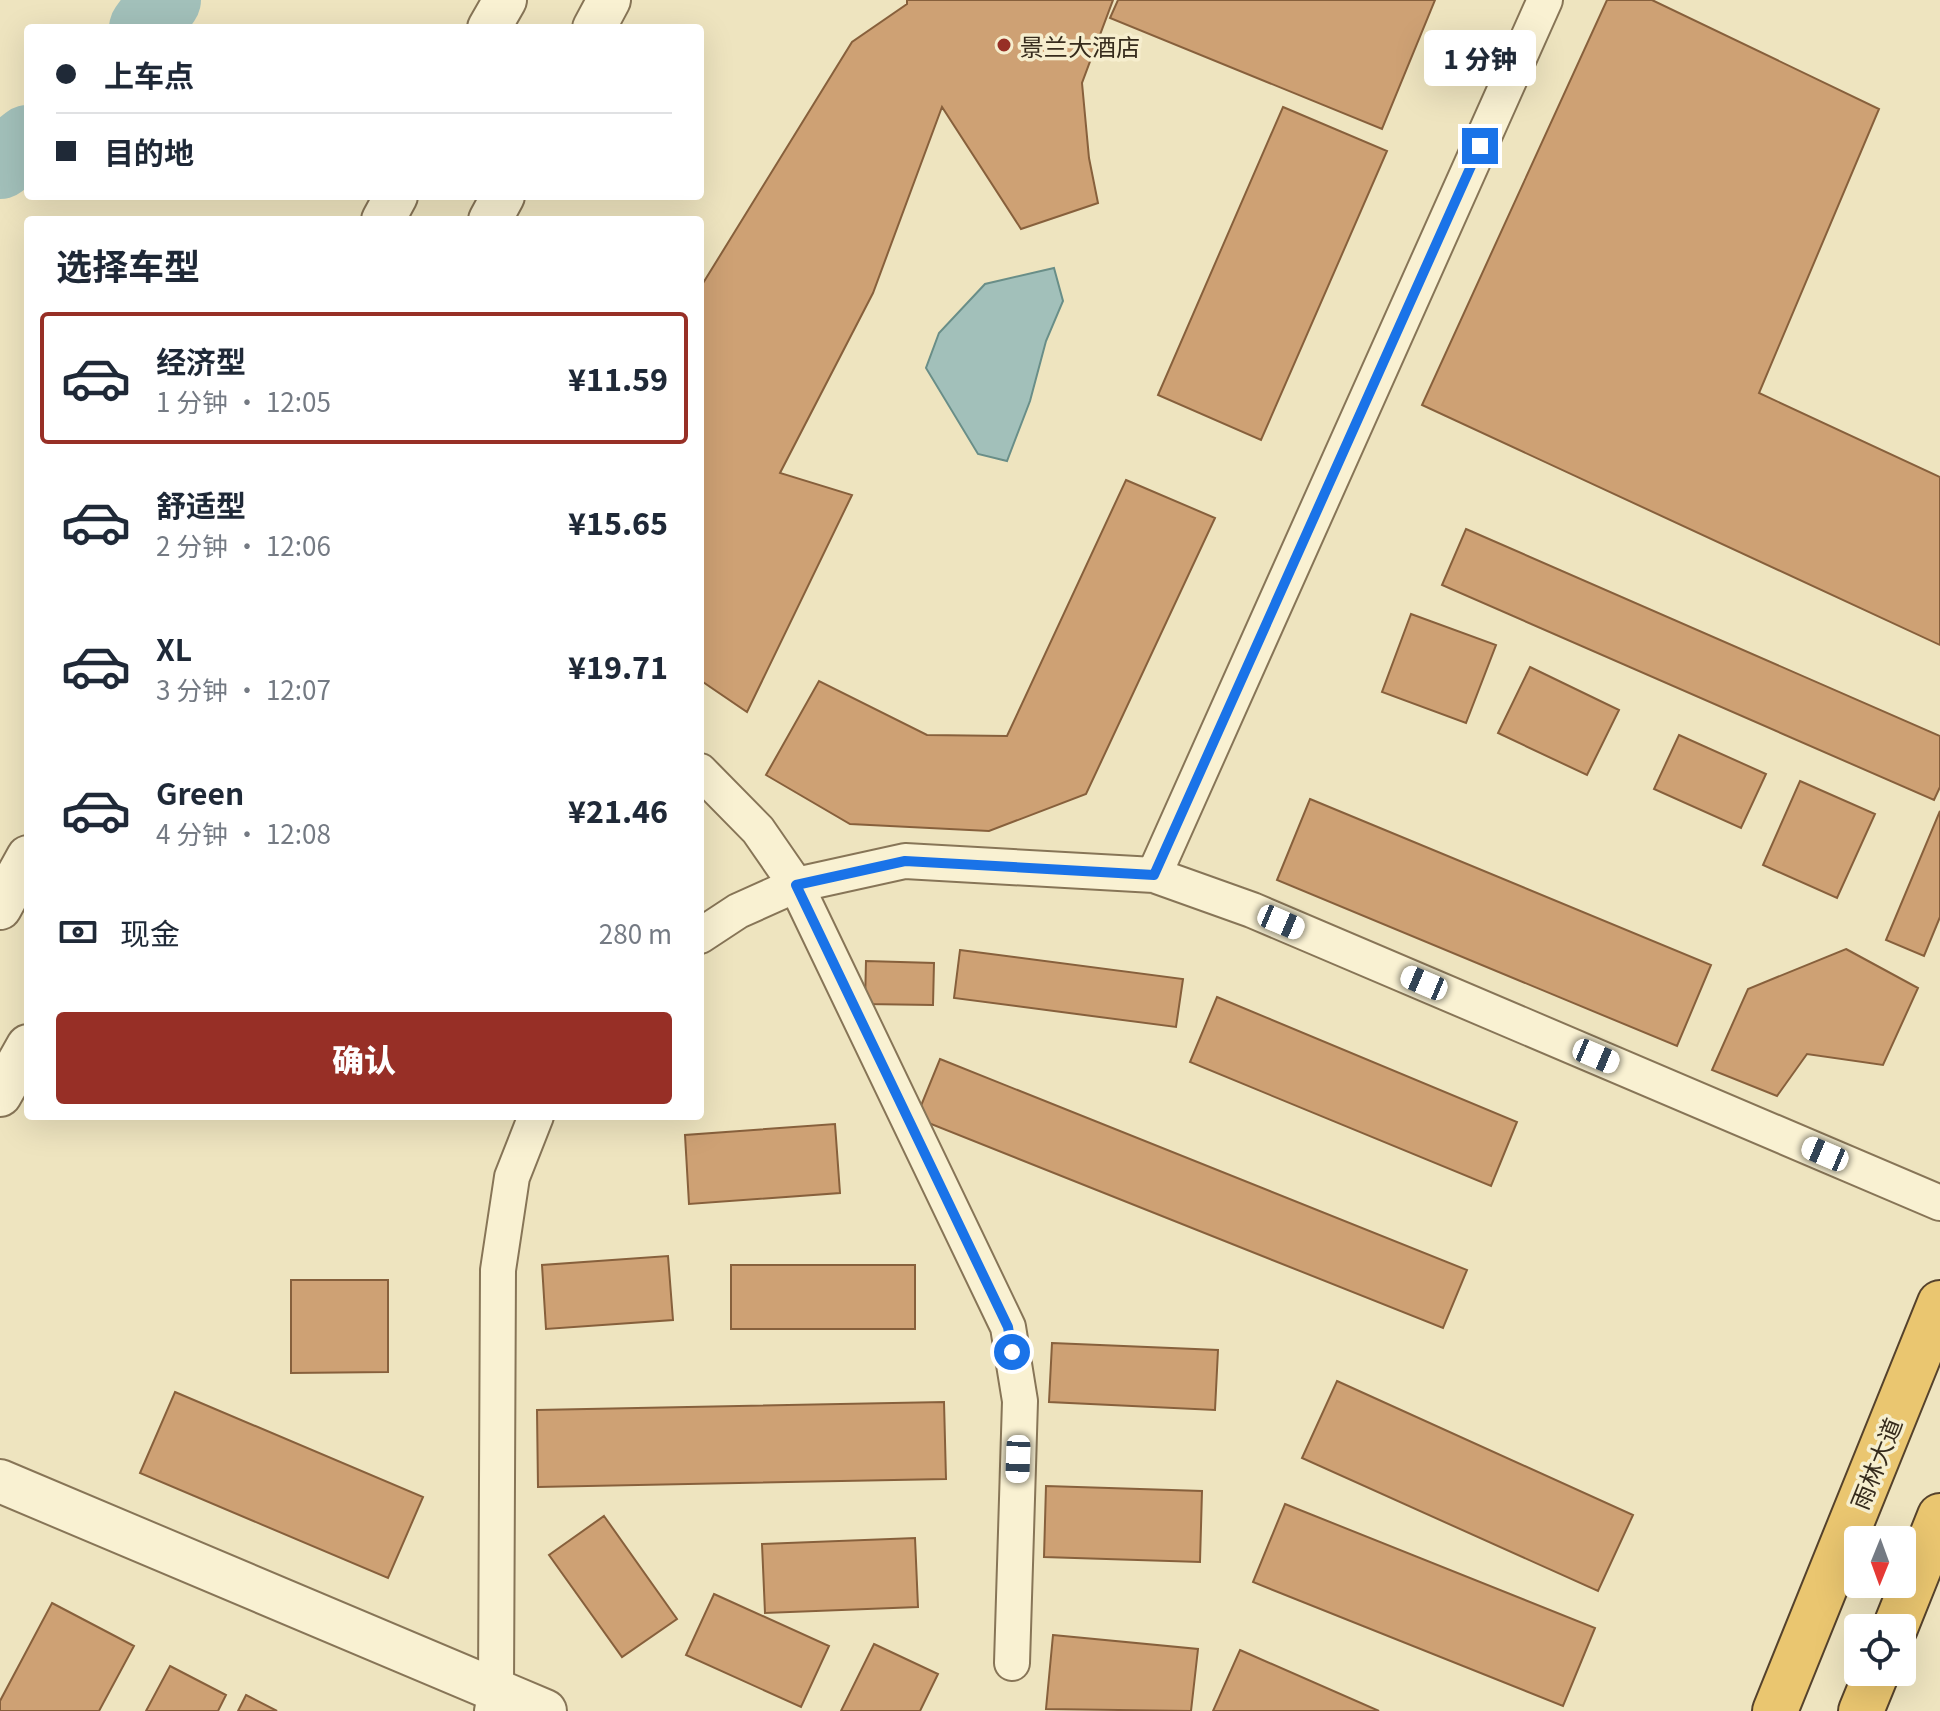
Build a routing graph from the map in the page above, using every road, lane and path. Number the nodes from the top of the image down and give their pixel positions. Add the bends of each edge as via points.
1 (505, 0) edge
2 (609, 0) edge
3 (1545, 0) edge
4 (491, 24) edge
5 (596, 24) edge
6 (704, 775) edge
7 (24, 864) edge
8 (1154, 875) junction
9 (796, 885) junction
10 (0, 908) edge
11 (704, 933) edge
12 (24, 1053) edge
13 (0, 1095) edge
14 (534, 1120) edge
15 (1940, 1203) edge
16 (1940, 1303) edge
17 (0, 1481) edge
18 (1940, 1516) edge
19 (1901, 1614) edge
20 (1012, 1663) dead end
21 (1871, 1686) edge
22 (494, 1700) edge
23 (545, 1711) edge
24 (1775, 1711) edge
25 (1861, 1711) edge

1 - 4 street
2 - 5 street
3 - 8 street
6 - 9 street via 758,830
7 - 10 street
8 - 9 street via 905,861
8 - 15 street via 1252,910
9 - 11 street
9 - 20 street via 1008,1327 1020,1401
12 - 13 street
14 - 22 street via 512,1177 498,1270
16 - 24 highway, 雨林大道
17 - 22 street
18 - 19 highway
21 - 25 highway
22 - 23 street

